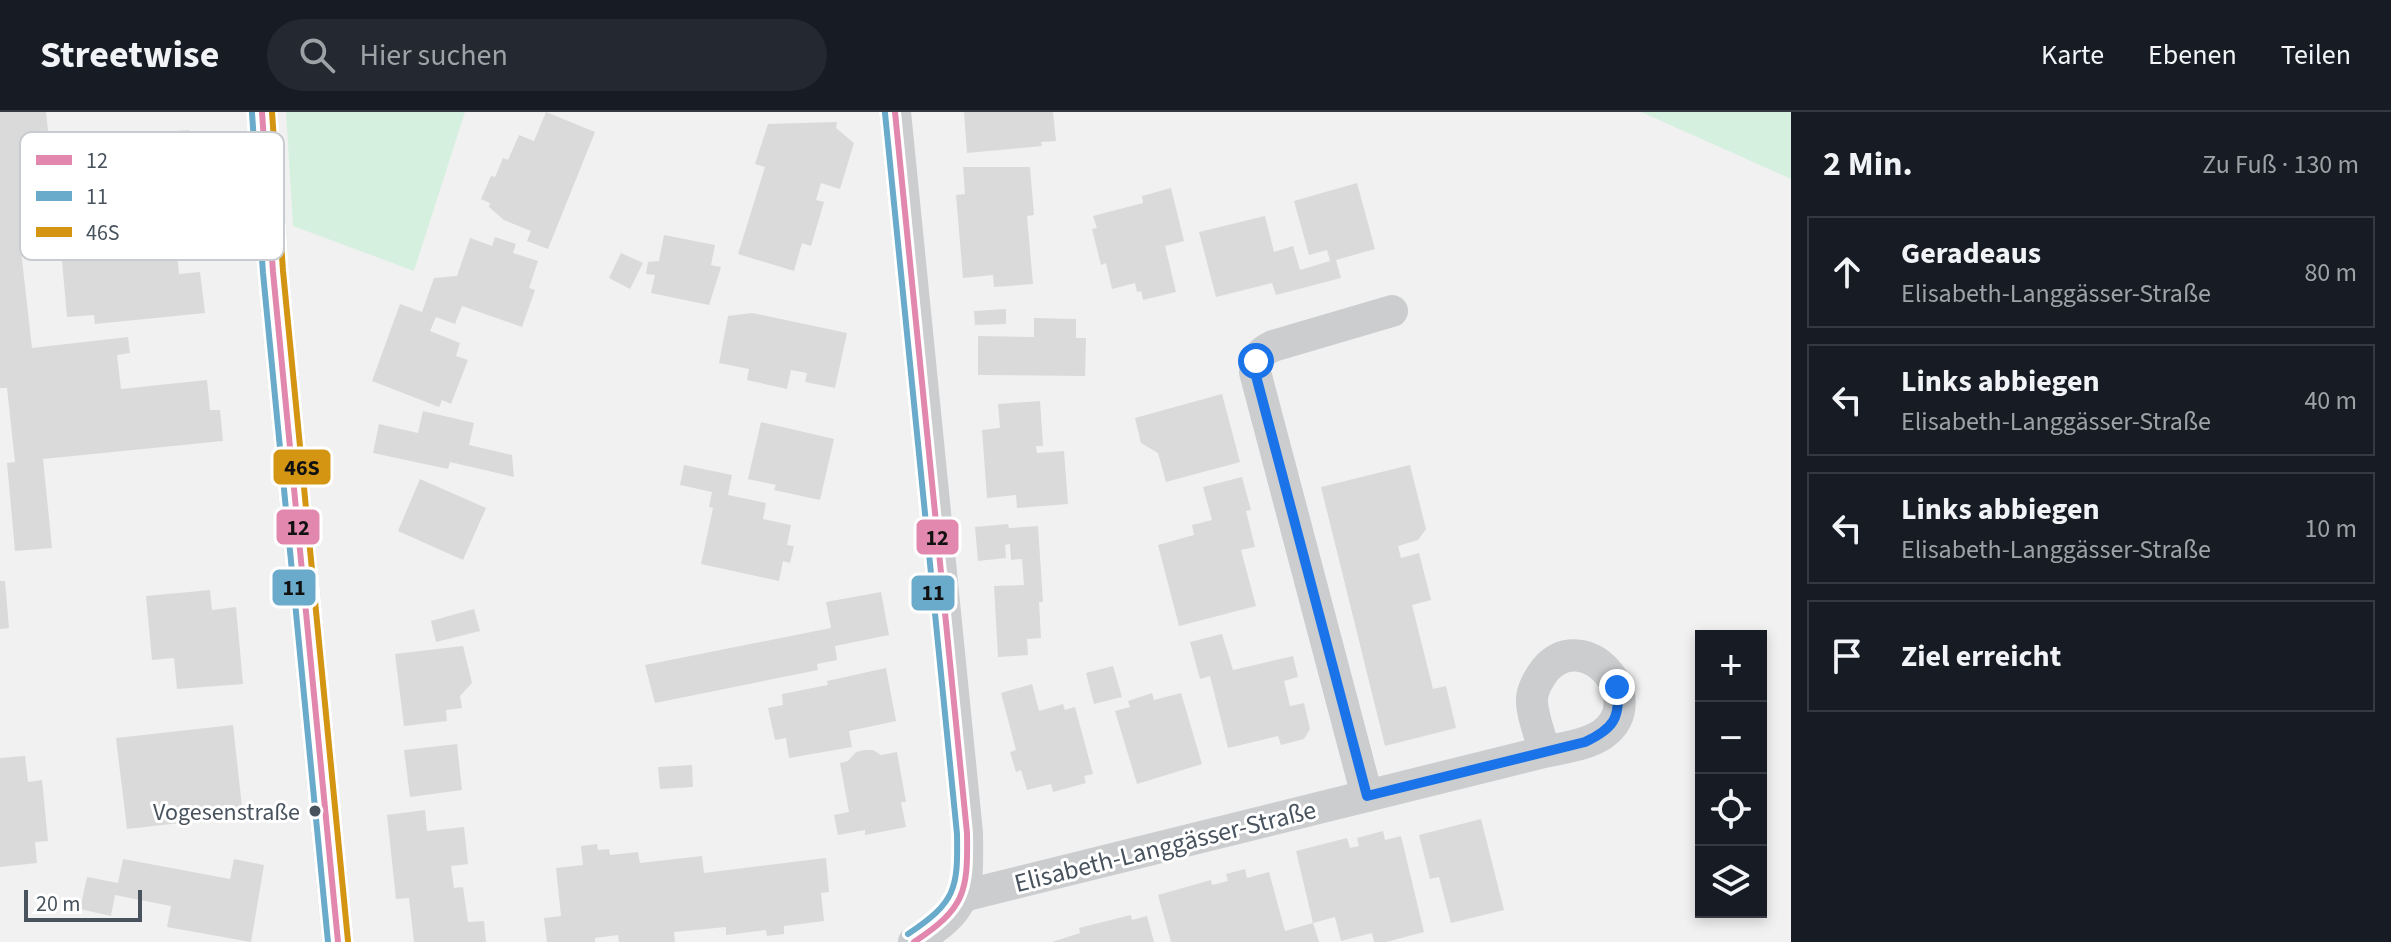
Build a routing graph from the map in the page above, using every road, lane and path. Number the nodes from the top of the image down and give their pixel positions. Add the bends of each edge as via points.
1 (262, 112) edge
2 (895, 112) edge
3 (263, 132) edge
4 (272, 260) edge
5 (1392, 311) dead end
6 (1544, 752) dead end
7 (1367, 796) junction
8 (963, 896) junction
9 (338, 942) edge
10 (914, 942) edge

1 - 3 street
2 - 8 street via 967,833
4 - 9 street
5 - 7 street via 1273,346 1256,361 1255,372
6 - 7 street, Elisabeth-Langgässer-Straße
7 - 8 street, Elisabeth-Langgässer-Straße
8 - 10 street via 945,921

